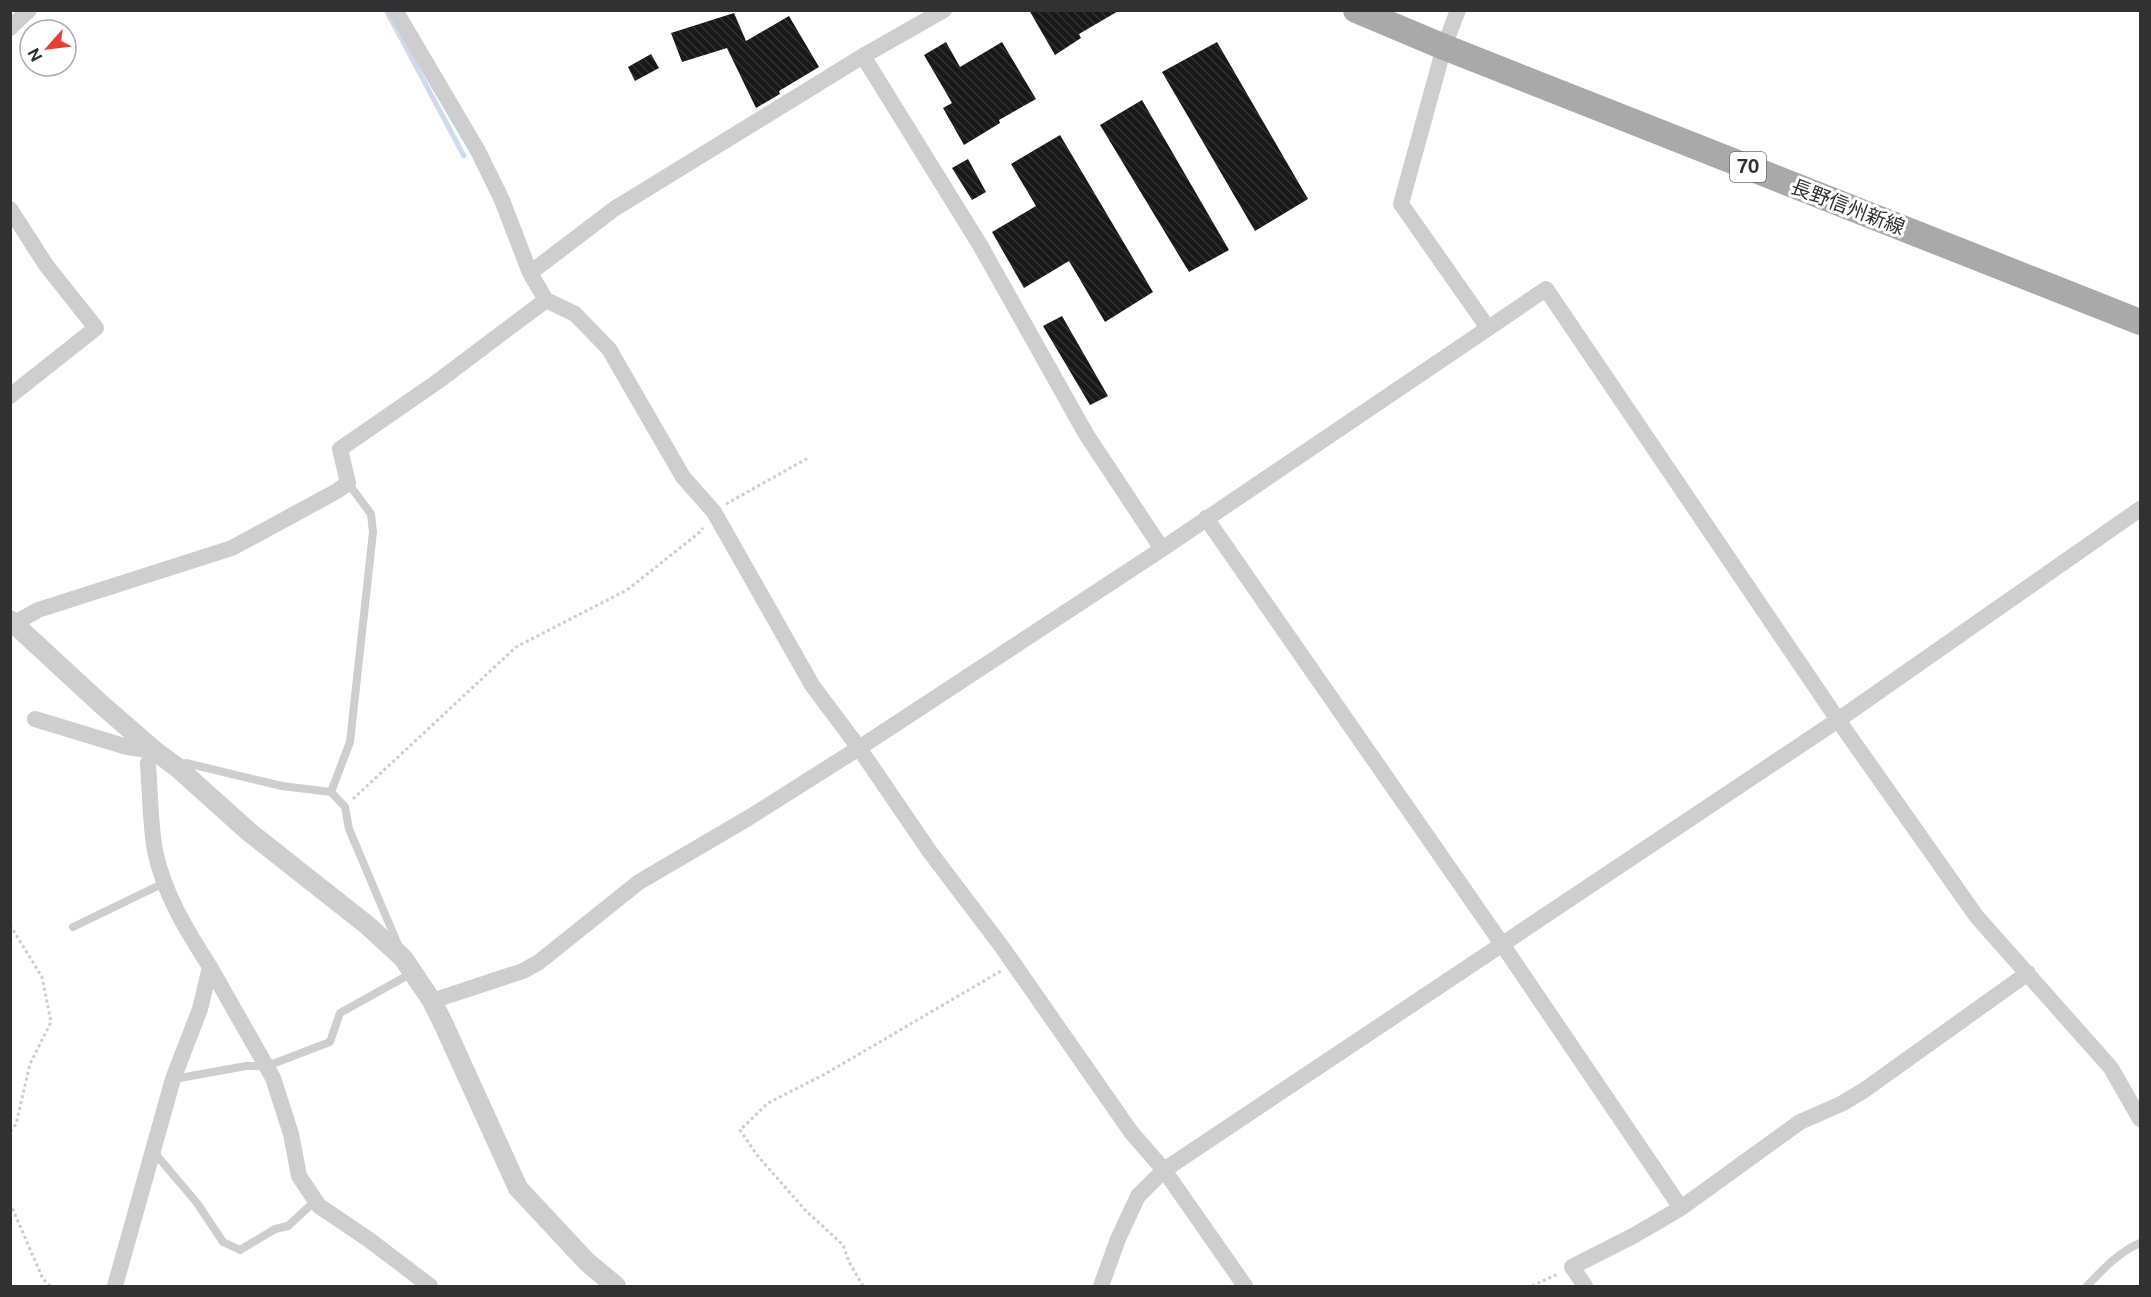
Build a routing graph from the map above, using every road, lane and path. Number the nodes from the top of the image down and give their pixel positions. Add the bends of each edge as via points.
1 (29, 10) edge
2 (395, 10) edge
3 (944, 10) edge
4 (1356, 10) edge
5 (1458, 10) edge
6 (10, 28) edge
7 (1444, 48) junction
8 (863, 56) junction
9 (10, 209) edge
10 (530, 273) junction
11 (546, 300) junction
12 (2140, 322) edge
13 (1488, 328) junction
14 (10, 396) edge
15 (808, 458) dead end
16 (348, 483) junction
17 (2140, 509) edge
18 (714, 512) junction
19 (1206, 518) junction
20 (1162, 549) junction
21 (13, 621) edge
22 (35, 719) dead end
23 (1838, 720) junction
24 (860, 748) junction
25 (155, 751) junction
26 (178, 768) junction
27 (331, 792) junction
28 (345, 807) junction
29 (164, 883) junction
30 (10, 925) edge
31 (73, 927) dead end
32 (1502, 944) junction
33 (1013, 963) junction
34 (408, 966) junction
35 (210, 967) junction
36 (2028, 973) junction
37 (432, 1001) junction
38 (267, 1066) junction
39 (173, 1079) junction
40 (2140, 1119) edge
41 (10, 1132) edge
42 (153, 1151) junction
43 (1164, 1170) junction
44 (315, 1201) junction
45 (10, 1203) edge
46 (1681, 1208) junction
47 (2140, 1243) edge
48 (1572, 1267) junction
49 (50, 1287) edge
50 (115, 1287) edge
51 (430, 1287) edge
52 (616, 1287) edge
53 (863, 1287) edge
54 (1101, 1287) edge
55 (1245, 1287) edge
56 (1532, 1287) edge
57 (1585, 1287) edge
58 (2087, 1287) edge

1 - 6 street
2 - 10 street via 478,151
3 - 8 street
4 - 7 main road, 長野信州新線 / 70
5 - 7 street
7 - 12 main road, 長野信州新線 / 70
7 - 13 street via 1401,204
8 - 10 street via 614,209
8 - 20 street via 980,245 1086,434
9 - 14 street via 46,265 96,328
10 - 11 street
11 - 16 street via 340,449
11 - 18 street via 575,314 609,349 683,477
13 - 19 street
13 - 23 street via 1546,289
15 - 18 path
16 - 21 street via 232,548
16 - 27 lane via 371,514 373,532 350,742
17 - 23 street
18 - 24 street via 812,685
18 - 28 path via 700,532 627,590 516,647
19 - 20 street
19 - 32 street
20 - 24 street
21 - 25 street
22 - 25 street via 127,747
23 - 32 street
23 - 36 street via 1977,917
24 - 33 street via 930,852
24 - 37 street via 639,882 539,962
25 - 26 street
25 - 29 street via 148,763 155,849
26 - 27 lane via 186,763 282,786
26 - 34 street via 248,831 367,925
27 - 28 lane
28 - 34 lane via 349,829
29 - 31 lane
29 - 35 street via 184,927
30 - 41 path via 42,976 51,1022 30,1064 16,1124
32 - 43 street
32 - 46 street
33 - 43 street via 1131,1132
33 - 53 path via 834,1069 768,1103 740,1130 805,1210 843,1245
34 - 37 street
34 - 38 lane via 340,1013 330,1042
35 - 38 street
35 - 39 street via 200,1009
36 - 40 street via 2111,1068
36 - 46 street via 1863,1091 1800,1122
37 - 52 street via 518,1188 587,1262
38 - 39 lane
38 - 44 street via 291,1134 299,1176
39 - 42 street
42 - 44 lane via 197,1203 223,1242 240,1250 274,1229 288,1226
42 - 50 street
43 - 54 street via 1138,1196
43 - 55 street
44 - 51 street
45 - 49 path
46 - 48 street
47 - 58 lane via 2103,1268
48 - 56 path
48 - 57 street

